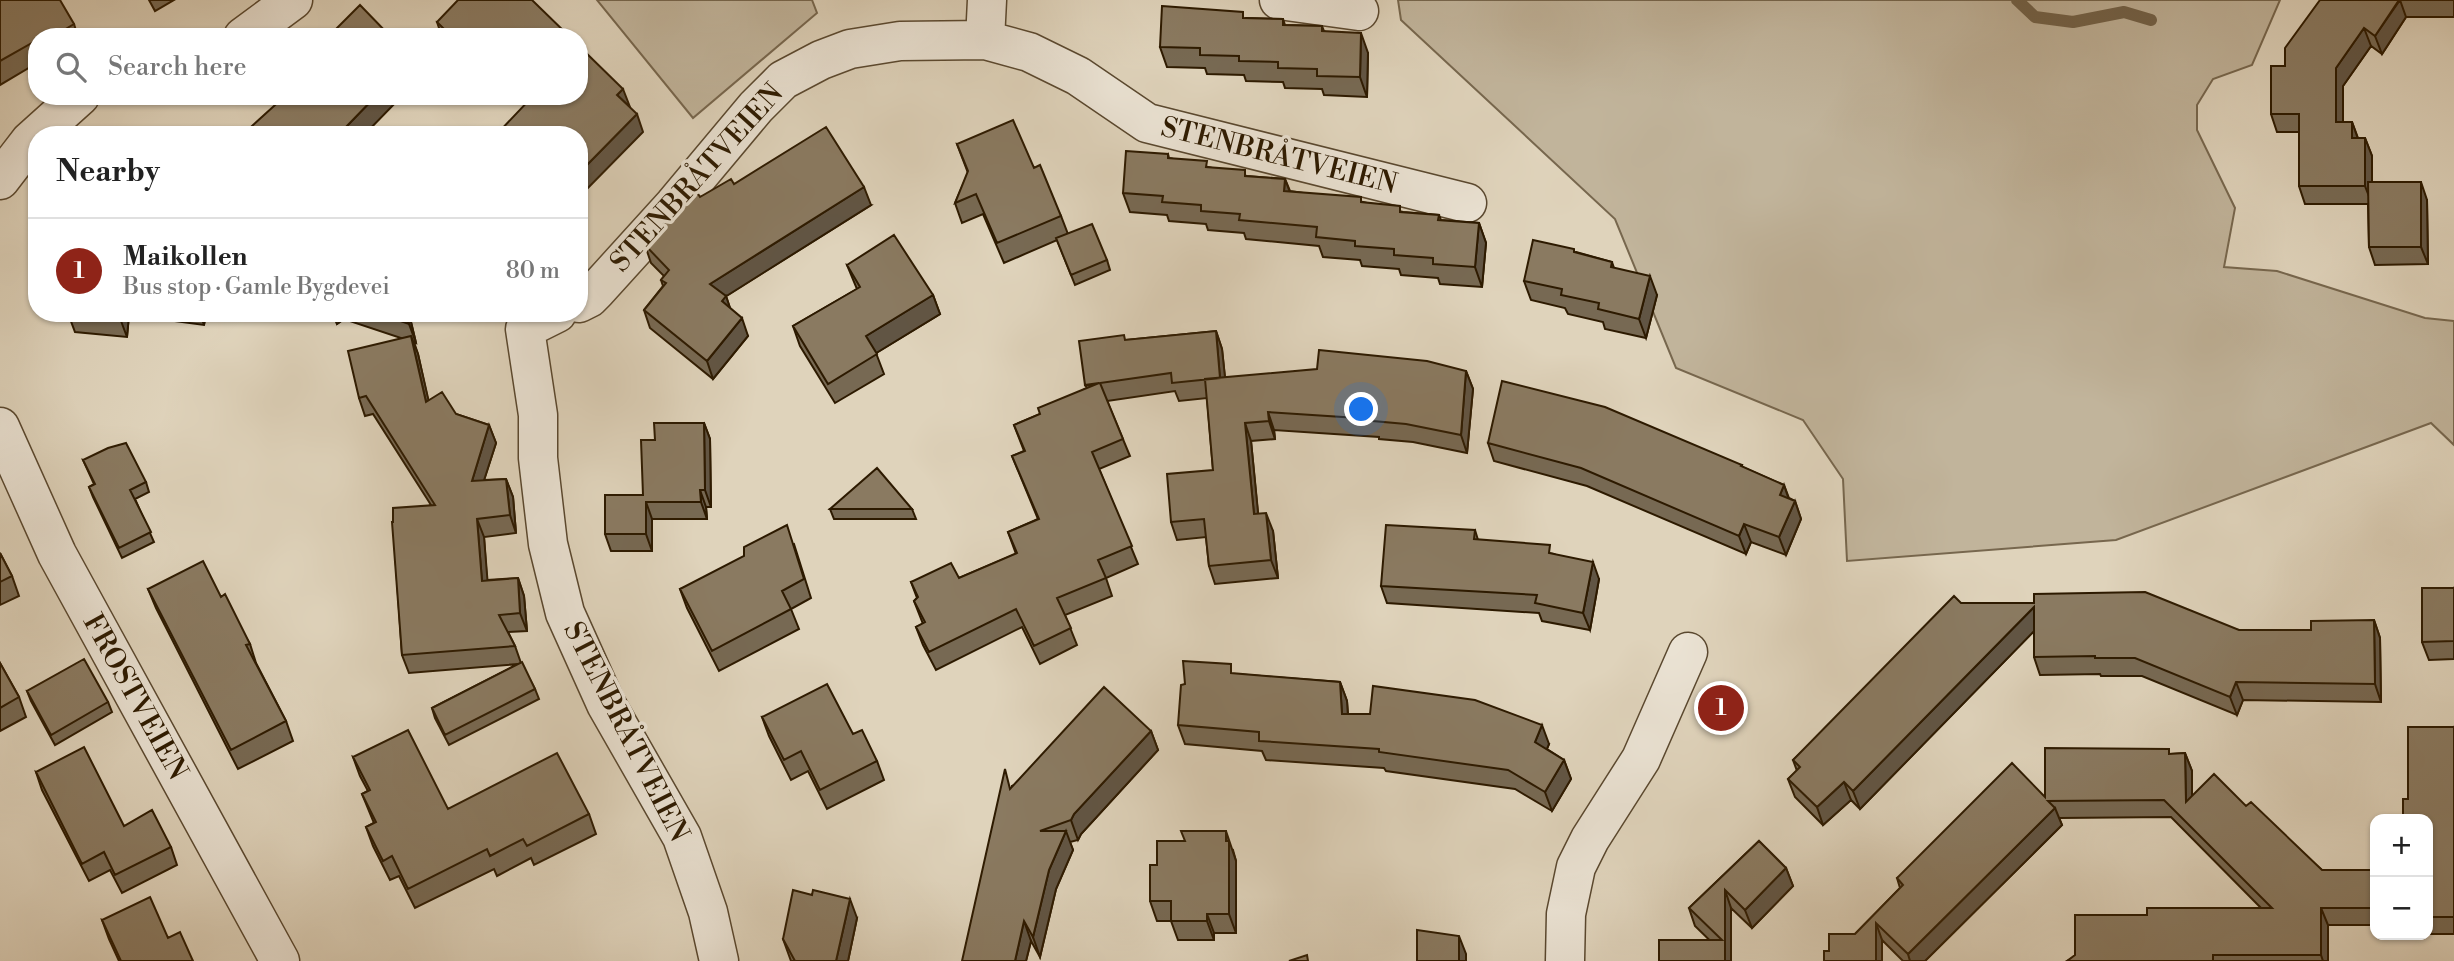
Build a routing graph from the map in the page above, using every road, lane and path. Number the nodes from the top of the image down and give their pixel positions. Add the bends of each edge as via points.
1 (293, 0) edge
2 (987, 0) edge
3 (1279, 0) edge
4 (1359, 11) dead end
5 (255, 28) edge
6 (985, 40) junction
7 (70, 105) edge
8 (47, 126) edge
9 (28, 144) edge
10 (0, 180) edge
11 (1467, 203) dead end
12 (588, 298) edge
13 (539, 322) edge
14 (0, 427) edge
15 (1688, 652) dead end
16 (280, 961) edge
17 (719, 961) edge
18 (1565, 961) edge

1 - 5 street
2 - 6 street
3 - 4 street
6 - 11 street, STENBRÅTVEIEN via 1028,52 1078,76 1147,123
6 - 12 street, STENBRÅTVEIEN via 900,41 850,50 783,80
7 - 8 street
9 - 10 street
13 - 17 street, STENBRÅTVEIEN via 525,329 555,577 576,641 606,704 682,837
14 - 16 street, FROSTVEIEN via 57,554
15 - 18 street via 1641,759 1576,867 1566,914

